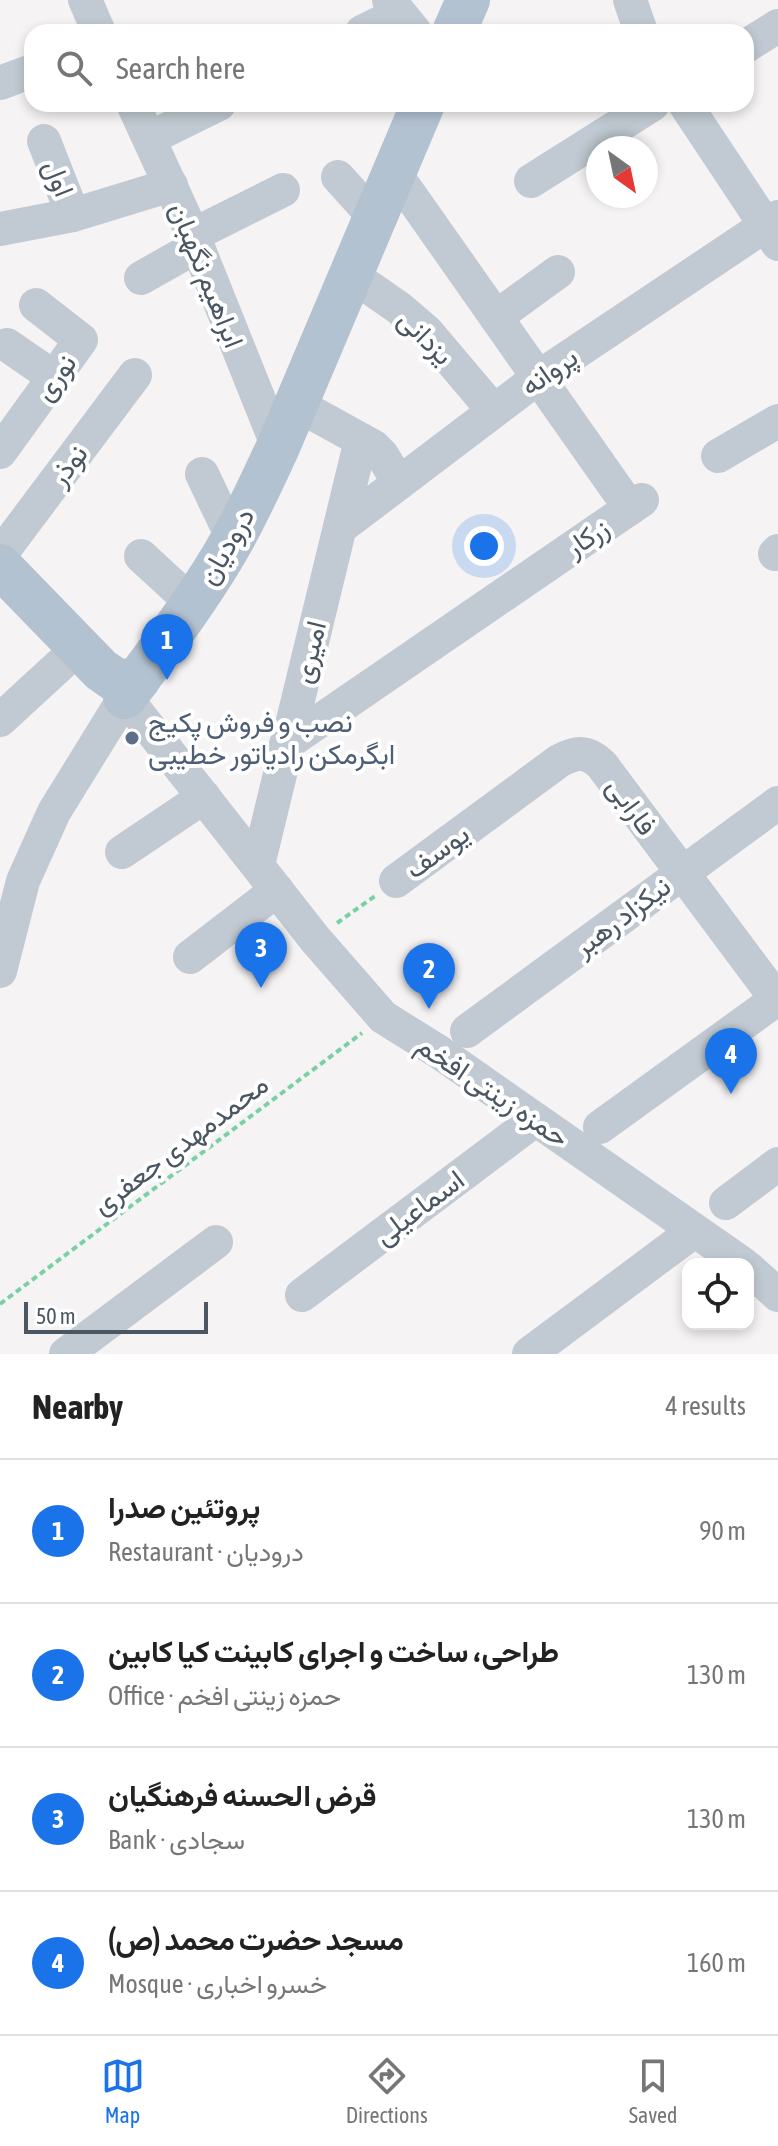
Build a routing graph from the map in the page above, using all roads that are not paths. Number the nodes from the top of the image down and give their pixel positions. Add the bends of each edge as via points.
1 (85, 0) edge
2 (468, 0) edge
3 (630, 0) edge
4 (401, 15) edge
5 (96, 24) edge
6 (380, 24) edge
7 (458, 24) edge
8 (638, 24) edge
9 (778, 26) edge
10 (754, 41) edge
11 (24, 74) edge
12 (0, 83) edge
13 (137, 112) edge
14 (203, 112) edge
15 (420, 112) edge
16 (640, 112) edge
17 (691, 112) edge
18 (150, 138) junction
19 (44, 141) dead end
20 (394, 172) junction
21 (338, 177) dead end
22 (531, 181) dead end
23 (171, 185) junction
24 (283, 190) dead end
25 (73, 215) junction
26 (374, 217) junction
27 (0, 229) edge
28 (774, 229) edge
29 (194, 241) junction
30 (558, 272) dead end
31 (350, 274) junction
32 (141, 278) dead end
33 (36, 305) dead end
34 (496, 317) junction
35 (7, 345) dead end
36 (135, 375) dead end
37 (539, 377) junction
38 (55, 378) junction
39 (296, 404) junction
40 (493, 410) junction
41 (778, 421) edge
42 (361, 440) junction
43 (278, 447) junction
44 (0, 452) edge
45 (718, 456) dead end
46 (202, 474) dead end
47 (399, 483) junction
48 (341, 527) junction
49 (233, 539) junction
50 (0, 555) edge
51 (141, 556) dead end
52 (0, 566) edge
53 (192, 603) junction
54 (61, 664) dead end
55 (131, 688) junction
56 (0, 720) edge
57 (286, 744) junction
58 (559, 761) joint
59 (204, 797) junction
60 (778, 803) edge
61 (122, 852) dead end
62 (681, 872) junction
63 (267, 877) junction
64 (396, 881) road end
65 (190, 957) dead end
66 (0, 971) edge
67 (777, 1000) edge
68 (467, 1031) dead end
69 (535, 1120) junction
70 (600, 1127) dead end
71 (778, 1164) edge
72 (726, 1203) dead end
73 (694, 1231) junction
74 (216, 1242) dead end
75 (734, 1258) edge
76 (754, 1272) edge
77 (302, 1295) dead end
78 (778, 1295) edge
79 (66, 1354) edge
80 (529, 1354) edge

1 - 5 street
2 - 7 main road
3 - 8 street
4 - 6 street
9 - 10 street
11 - 12 street
13 - 18 street, ابراهیم نگهبان
14 - 18 street
15 - 20 main road, درودیان
16 - 22 street
17 - 28 street
18 - 23 street, ابراهیم نگهبان
19 - 25 street, اول
20 - 26 main road, درودیان
20 - 34 street, زرکار
21 - 26 street
23 - 25 street
23 - 29 street, ابراهیم نگهبان
24 - 29 street
25 - 27 street
26 - 31 main road, درودیان
28 - 37 street, پروانه
29 - 32 street
29 - 43 street, ابراهیم نگهبان
30 - 34 street
31 - 39 main road, درودیان
31 - 40 street, یزدانی via 427,332
33 - 38 street, نوری via 81,340
34 - 37 street, زرکار
35 - 38 street
36 - 50 street, نوذر
37 - 40 street, پروانه
37 - 57 street, زرکار via 636,504
38 - 44 street, نوری
39 - 42 street
39 - 43 main road, درودیان
40 - 47 street, پروانه
41 - 45 street
42 - 47 street via 382,455
42 - 48 street, امیری
43 - 49 main road, درودیان
46 - 49 street
47 - 48 street, پروانه
48 - 57 street, امیری
49 - 53 main road, درودیان
51 - 53 street
52 - 55 main road via 101,670
53 - 55 main road, درودیان
54 - 56 street
55 - 59 street, حمزه زینتی افخم
55 - 66 street, درودیان via 48,826 23,881
57 - 63 street, امیری
58 - 62 street, فارابی via 573,754 594,757
58 - 64 street, یوسف
59 - 61 street
59 - 63 street, حمزه زینتی افخم
60 - 62 street, نیکزاد رهبر
62 - 67 street, فارابی
62 - 68 street, نیکزاد رهبر
63 - 65 street
63 - 69 street, حمزه زینتی افخم via 383,1017
67 - 70 street
69 - 73 street, حمزه زینتی افخم
69 - 77 street, اسماعیلی
71 - 72 street
73 - 75 street, حمزه زینتی افخم
73 - 80 street
74 - 79 street
76 - 78 street

